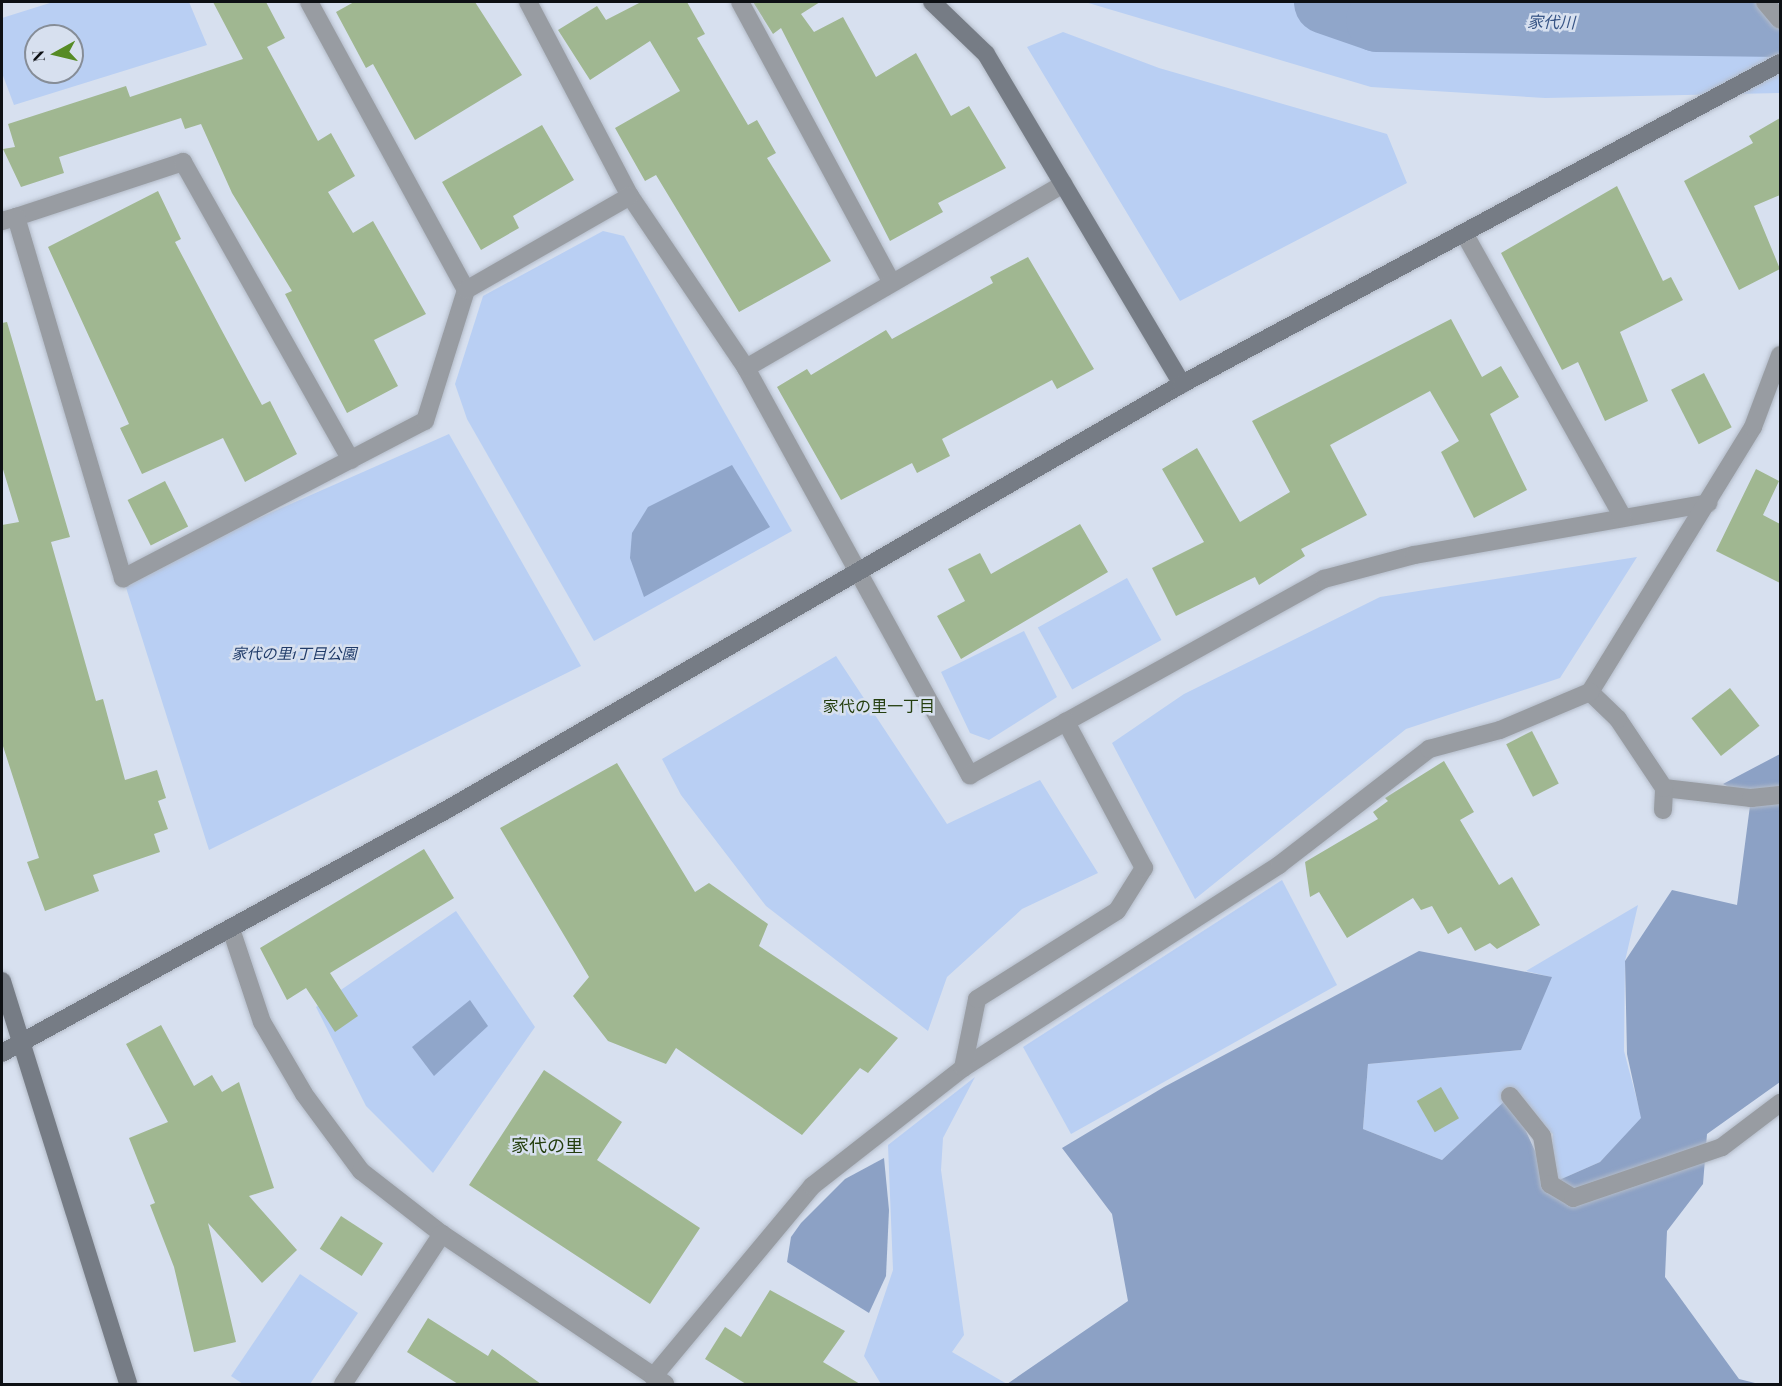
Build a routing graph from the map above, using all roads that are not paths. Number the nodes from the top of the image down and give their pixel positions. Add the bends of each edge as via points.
1 (309, 2) edge
2 (528, 2) edge
3 (740, 2) edge
4 (932, 2) edge
5 (1765, 2) edge
6 (1780, 20) edge
7 (1780, 63) edge
8 (1063, 184) junction
9 (630, 196) junction
10 (9, 219) edge
11 (1464, 233) junction
12 (892, 283) junction
13 (466, 290) junction
14 (1780, 355) edge
15 (746, 368) junction
16 (1182, 384) junction
17 (351, 460) junction
18 (1708, 503) junction
19 (1623, 518) junction
20 (857, 573) junction
21 (1590, 692) junction
22 (1066, 722) junction
23 (1664, 788) junction
24 (1780, 795) edge
25 (1663, 810) dead end
26 (232, 932) junction
27 (2, 981) edge
28 (21, 1043) junction
29 (2, 1053) edge
30 (963, 1068) junction
31 (1510, 1096) dead end
32 (1780, 1103) edge
33 (442, 1234) junction
34 (659, 1381) edge
35 (128, 1384) edge
36 (343, 1384) edge

1 - 13 street
2 - 9 street
3 - 12 street
4 - 8 street via 986,54
5 - 6 street
7 - 11 street
8 - 12 street
8 - 16 street
9 - 13 street
9 - 15 street
10 - 17 street via 183,162
10 - 17 street via 123,578
11 - 16 street
11 - 19 street
12 - 15 street
13 - 17 street via 425,421
14 - 18 street via 1754,427
15 - 20 street
16 - 20 street
18 - 19 street
18 - 21 street
19 - 22 street via 1414,555 1324,579
20 - 22 street via 970,775
20 - 26 street
21 - 23 street via 1618,719
21 - 30 street via 1500,730 1428,748 1279,865
22 - 30 street via 1144,868 1117,911 977,999
23 - 24 street via 1751,798
23 - 25 street
26 - 28 street
26 - 33 street via 262,1022 304,1094 361,1171
27 - 28 street
28 - 29 street
28 - 35 street
30 - 34 street via 812,1186
31 - 32 street via 1542,1136 1550,1184 1573,1198 1722,1147
33 - 34 street
33 - 36 street

